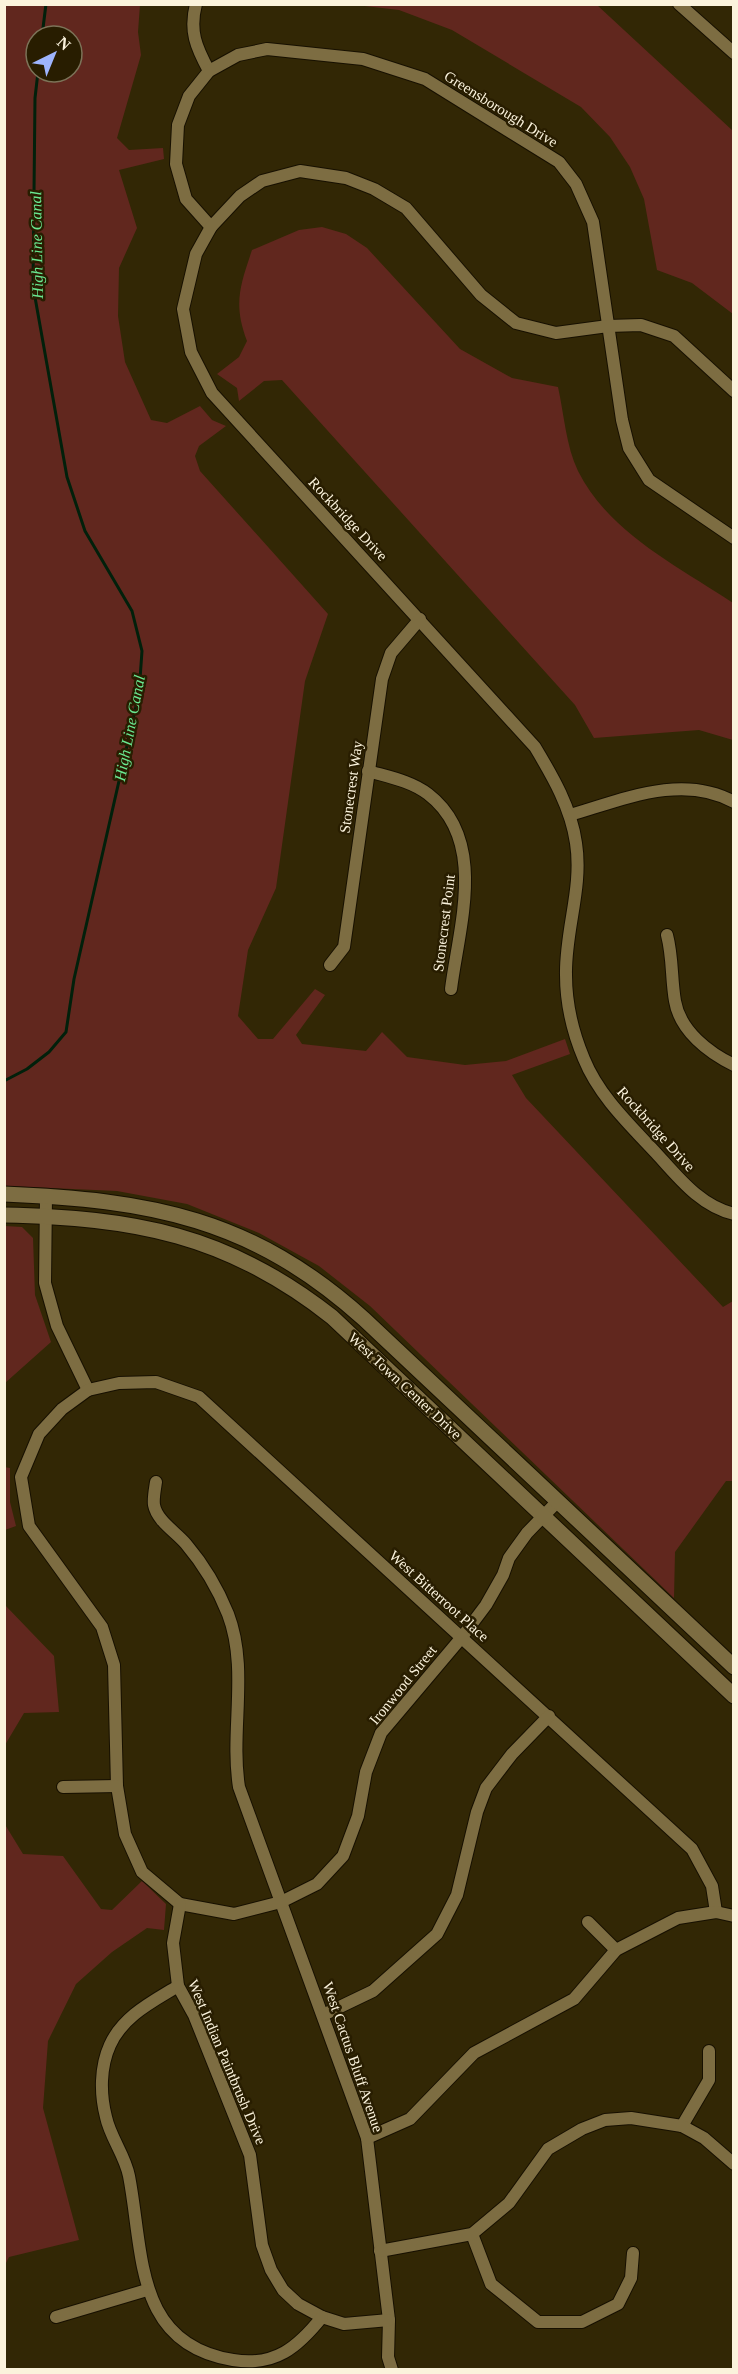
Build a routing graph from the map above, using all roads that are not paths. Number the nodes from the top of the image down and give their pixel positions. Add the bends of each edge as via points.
1 (196, 4) edge
2 (679, 4) edge
3 (734, 53) edge
4 (209, 71) junction
5 (212, 227) junction
6 (608, 326) junction
7 (734, 391) edge
8 (734, 538) edge
9 (420, 619) junction
10 (368, 771) junction
11 (734, 802) edge
12 (570, 815) junction
13 (667, 935) dead end
14 (330, 965) dead end
15 (451, 989) dead end
16 (734, 1065) edge
17 (4, 1194) edge
18 (46, 1196) junction
19 (734, 1214) edge
20 (4, 1215) edge
21 (46, 1216) junction
22 (88, 1390) junction
23 (156, 1482) dead end
24 (557, 1502) junction
25 (543, 1516) junction
26 (462, 1637) junction
27 (734, 1667) edge
28 (734, 1696) edge
29 (549, 1716) junction
30 (117, 1786) junction
31 (63, 1787) dead end
32 (281, 1902) junction
33 (180, 1904) junction
34 (716, 1912) junction
35 (734, 1916) edge
36 (588, 1922) dead end
37 (616, 1950) junction
38 (178, 1986) junction
39 (323, 2016) junction
40 (709, 2051) dead end
41 (682, 2126) junction
42 (367, 2138) junction
43 (734, 2164) edge
44 (472, 2234) junction
45 (380, 2251) junction
46 (633, 2253) dead end
47 (147, 2290) junction
48 (56, 2317) dead end
49 (322, 2317) junction
50 (389, 2320) junction
51 (239, 2365) edge
52 (392, 2370) edge

1 - 4 street via 192,21 194,42
2 - 3 street
4 - 5 street, Greensborough Drive via 189,96 178,126 176,164 186,200
4 - 6 street, Greensborough Drive via 238,56 267,49 363,59 425,80 559,162 576,184 593,222
5 - 6 street, Rockbridge Drive via 240,196 262,181 300,171 346,178 406,208 481,295 516,323 556,333
5 - 9 street, Rockbridge Drive via 196,254 183,309 191,352 212,393
6 - 7 street, Rockbridge Drive via 641,325 674,336
6 - 8 street, Greensborough Drive via 629,448 649,480
9 - 10 street, Stonecrest Way via 391,653 382,679
9 - 12 street, Rockbridge Drive via 535,747
10 - 14 street, Stonecrest Way via 344,947
10 - 15 street, Stonecrest Point via 405,781 429,794 458,833 466,873
11 - 12 street via 712,792 687,788 653,791
12 - 19 street, Rockbridge Drive via 578,883 566,976 571,1021 585,1061 618,1112 688,1187 722,1212
13 - 16 street via 673,959 675,1003 689,1031 710,1053
17 - 18 street, West Town Center Drive
18 - 21 street
18 - 24 street, West Town Center Drive via 105,1200 176,1214 238,1236 290,1262 345,1303
20 - 21 street, West Town Center Drive
21 - 22 street via 45,1283 57,1326
21 - 25 street, West Town Center Drive via 105,1220 171,1233 228,1253 278,1278 332,1317
22 - 26 street, West Bitterroot Place via 119,1383 156,1382 199,1397
22 - 30 street via 62,1409 39,1434 21,1477 29,1526 102,1627 114,1665
23 - 32 street, West Cactus Bluff Avenue via 154,1506 203,1566 229,1616 239,1683 239,1787
24 - 25 street, Ironwood Street
24 - 27 street, West Town Center Drive
25 - 26 street, Ironwood Street via 509,1558 486,1605
25 - 28 street, West Town Center Drive
26 - 29 street, West Bitterroot Place
26 - 32 street, Ironwood Street via 381,1733 343,1856 317,1884
29 - 34 street, West Bitterroot Place via 692,1849 711,1886
29 - 39 street via 486,1788 457,1895 437,1934 373,1991
30 - 31 street
30 - 33 street via 125,1834 142,1872
32 - 33 street, Ironwood Street via 234,1914
32 - 39 street, West Cactus Bluff Avenue
33 - 38 street, West Indian Paintbrush Drive via 173,1943
34 - 35 street
34 - 37 street via 678,1918
36 - 37 street
37 - 42 street via 574,1999 474,2053 410,2119
38 - 47 street via 135,2012 110,2044 102,2074 106,2117 129,2173
38 - 49 street, West Indian Paintbrush Drive via 194,2015 250,2155 262,2245 271,2270 283,2290 298,2304
39 - 42 street, West Cactus Bluff Avenue
40 - 41 street via 709,2080
41 - 43 street via 704,2138
41 - 44 street via 632,2118 605,2120 582,2129 548,2149 509,2203
42 - 45 street, West Cactus Bluff Avenue
44 - 45 street
44 - 46 street via 491,2284 538,2322 582,2322 618,2304 631,2278
45 - 50 street, West Cactus Bluff Avenue
47 - 48 street
47 - 51 street via 172,2333 192,2347
49 - 50 street, West Indian Paintbrush Drive via 344,2324
49 - 51 street via 301,2343 261,2361
50 - 52 street, West Cactus Bluff Avenue via 388,2357

